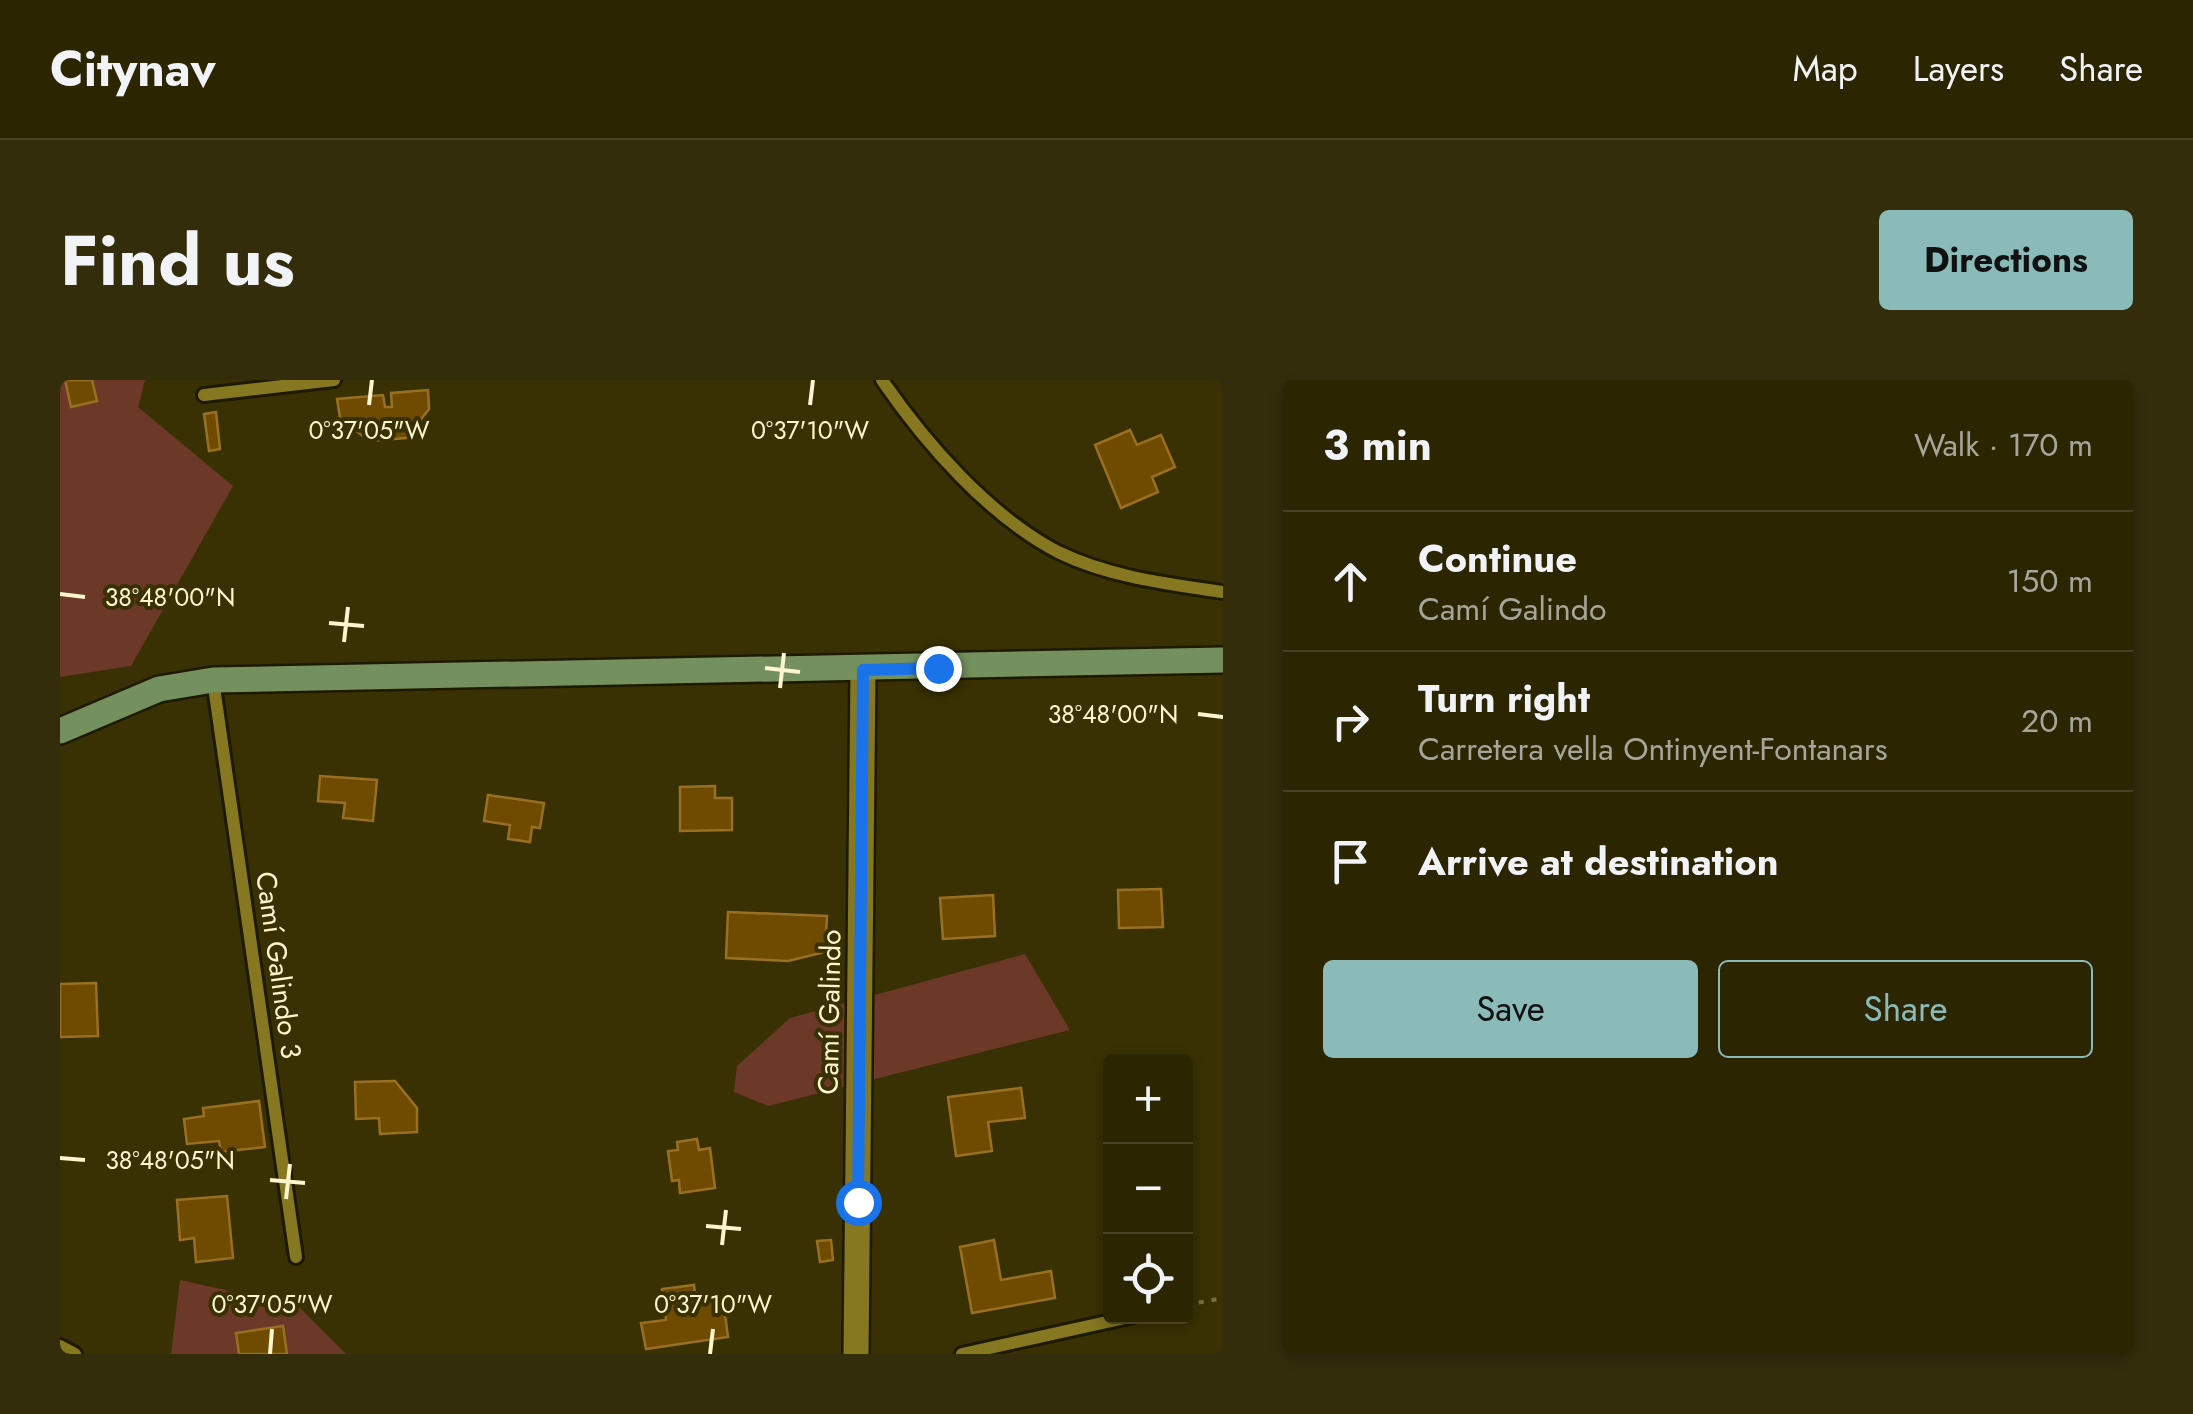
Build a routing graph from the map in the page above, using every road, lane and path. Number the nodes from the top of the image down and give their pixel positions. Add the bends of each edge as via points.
1 (334, 380) edge
2 (882, 380) edge
3 (204, 394) dead end
4 (1223, 592) edge
5 (1223, 660) edge
6 (863, 670) junction
7 (213, 680) junction
8 (60, 731) edge
9 (296, 1257) dead end
10 (1223, 1298) edge
11 (1193, 1304) edge
12 (1103, 1323) edge
13 (60, 1346) edge
14 (75, 1354) edge
15 (856, 1354) edge
16 (962, 1354) edge

1 - 3 lane
2 - 4 lane via 928,439 995,506 1059,552 1158,583
5 - 6 street
6 - 7 street
6 - 15 street, Camí Galindo
7 - 8 street via 159,689
7 - 9 lane, Camí Galindo 3
10 - 11 path
12 - 16 lane
13 - 14 lane

